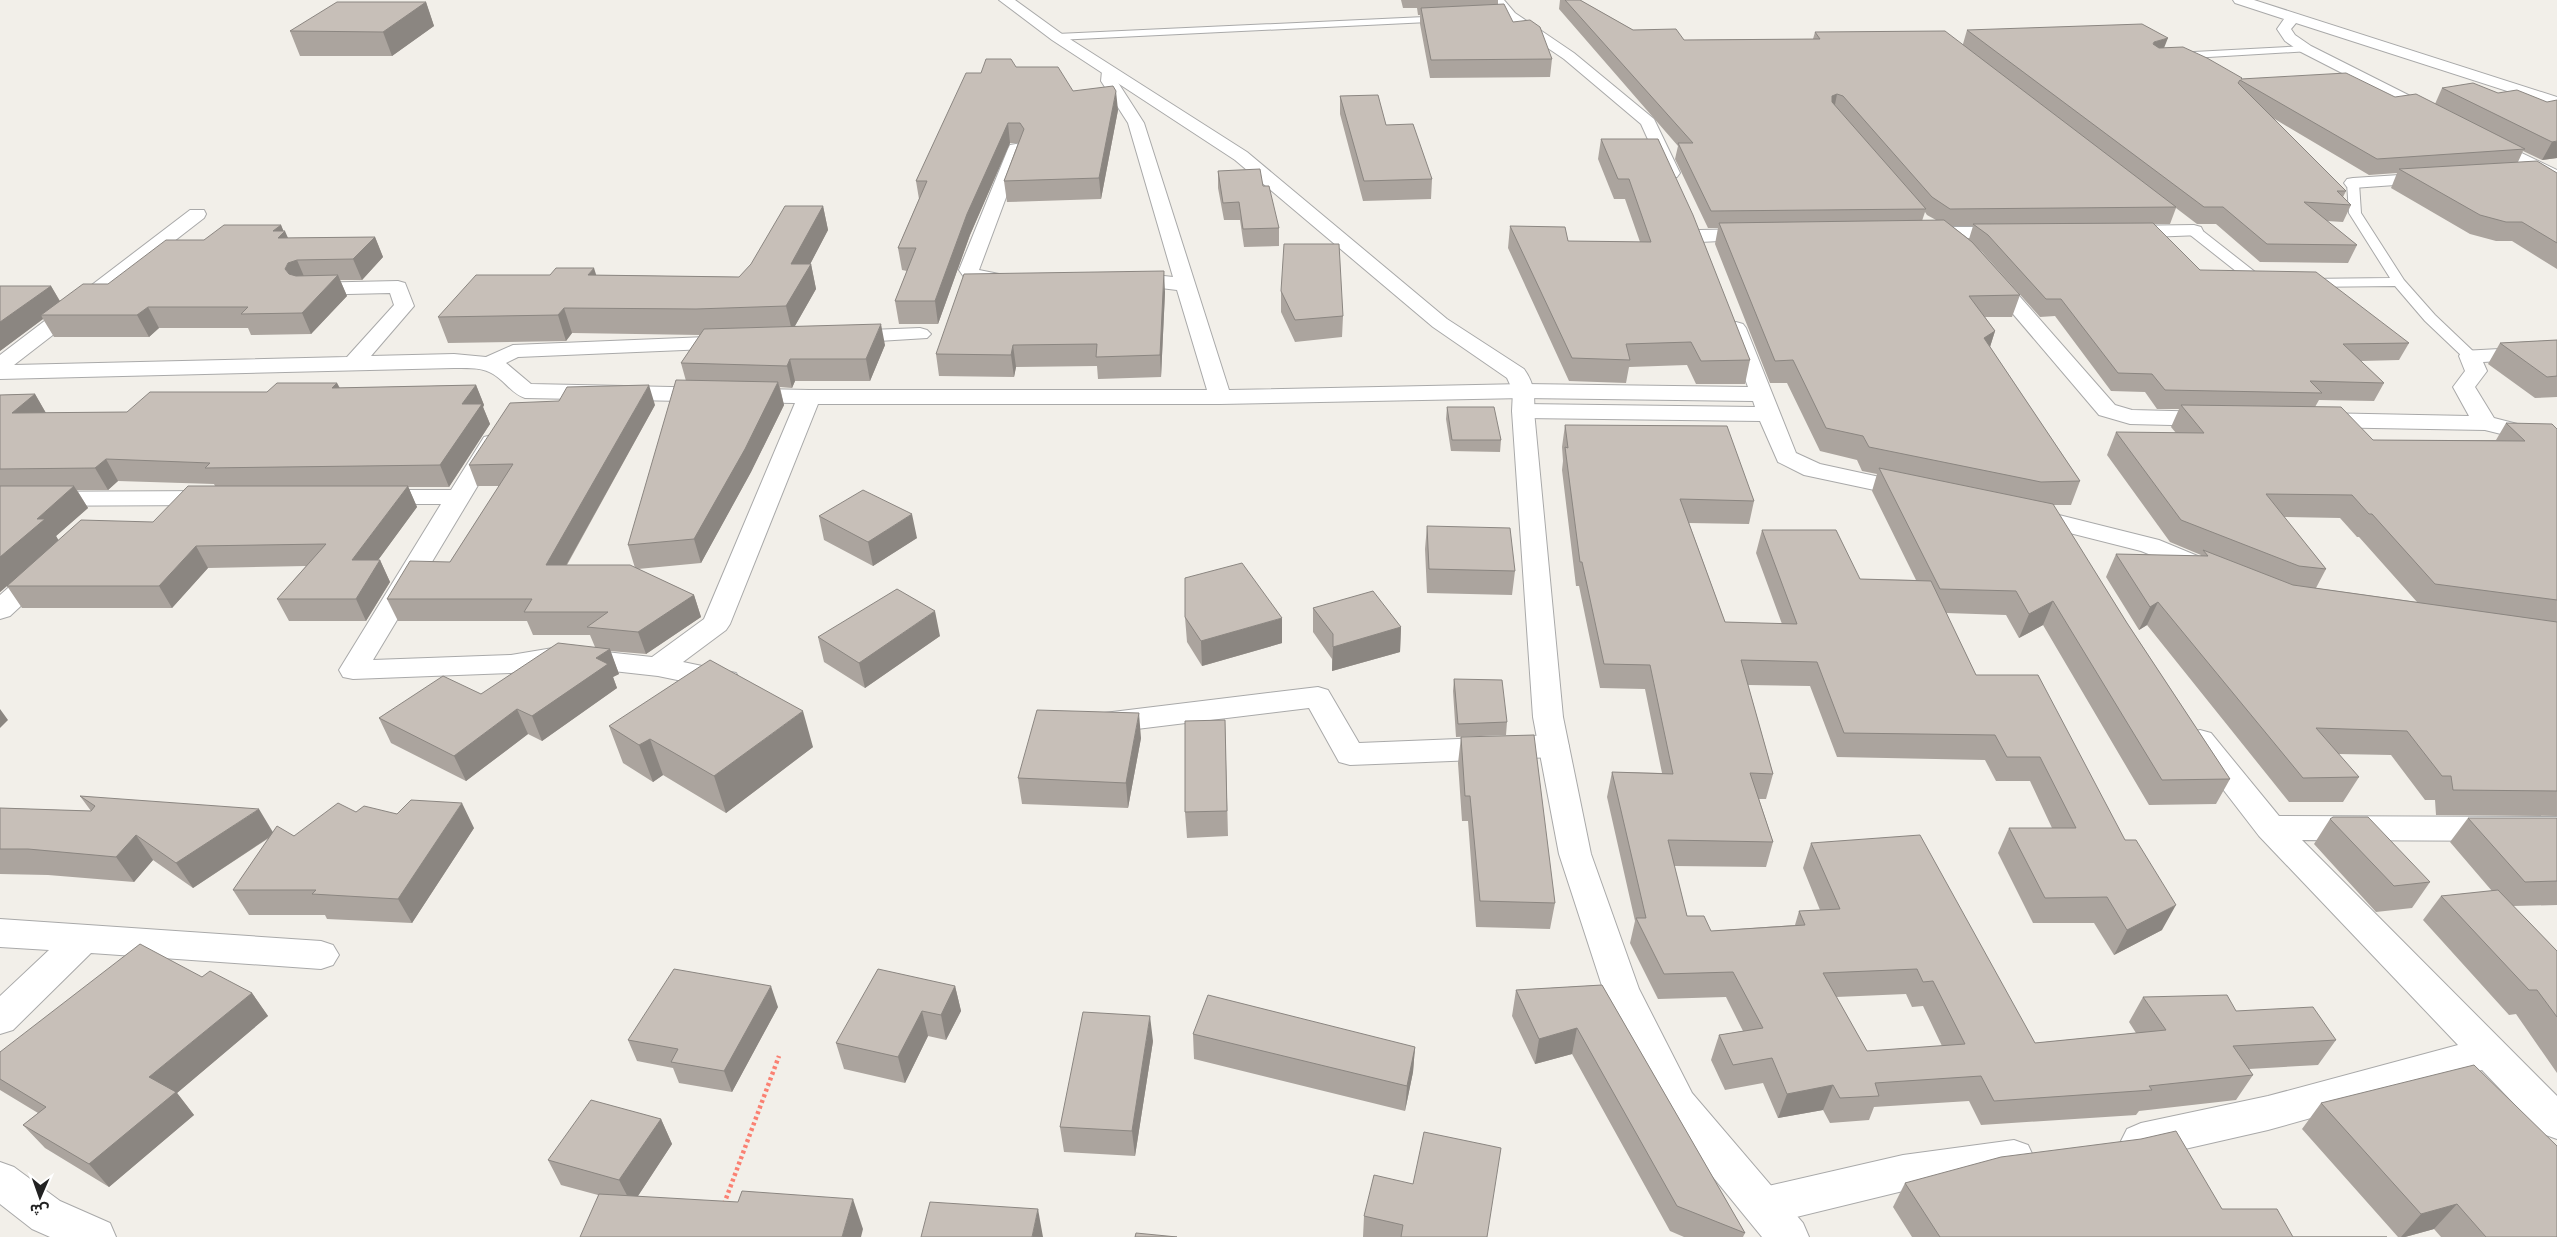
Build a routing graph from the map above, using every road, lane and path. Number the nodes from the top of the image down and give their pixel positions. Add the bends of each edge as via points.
1 (1006, 0) edge
2 (2240, 0) edge
3 (1502, 11) edge
4 (1452, 18) edge
5 (2292, 18) junction
6 (1057, 37) junction
7 (2306, 49) junction
8 (2164, 57) edge
9 (1110, 71) junction
10 (2557, 102) edge
11 (2447, 121) edge
12 (2474, 135) edge
13 (1016, 149) edge
14 (2516, 173) edge
15 (2551, 174) edge
16 (2448, 177) edge
17 (2353, 183) joint
18 (1680, 192) edge
19 (2171, 213) edge
20 (197, 214) dead end
21 (1922, 219) edge
22 (2194, 231) junction
23 (2030, 232) edge
24 (2107, 232) edge
25 (1943, 233) junction
26 (1904, 234) edge
27 (1768, 235) edge
28 (1699, 236) edge
29 (1110, 278) edge
30 (1026, 280) edge
31 (2399, 282) junction
32 (1186, 285) junction
33 (306, 289) edge
34 (1727, 306) edge
35 (920, 334) dead end
36 (830, 338) edge
37 (751, 341) edge
38 (2557, 352) edge
39 (2470, 356) junction
40 (491, 363) junction
41 (353, 364) junction
42 (0, 365) edge
43 (0, 372) edge
44 (809, 396) junction
45 (1220, 397) junction
46 (1524, 401) junction
47 (1765, 404) junction
48 (515, 407) junction
49 (2229, 419) edge
50 (2298, 420) edge
51 (2485, 423) junction
52 (2557, 441) edge
53 (1929, 494) edge
54 (349, 497) edge
55 (456, 497) junction
56 (124, 498) junction
57 (231, 498) edge
58 (0, 499) edge
59 (2006, 510) edge
60 (2054, 520) junction
61 (96, 524) edge
62 (2075, 553) edge
63 (61, 555) edge
64 (2230, 579) edge
65 (0, 610) edge
66 (658, 667) junction
67 (753, 691) edge
68 (2180, 714) edge
69 (1104, 724) edge
70 (1554, 746) junction
71 (2270, 828) junction
72 (2557, 829) edge
73 (0, 933) edge
74 (84, 938) junction
75 (321, 955) dead end
76 (0, 1019) edge
77 (2490, 1052) junction
78 (779, 1056) dead end
79 (2557, 1122) edge
80 (2105, 1147) edge
81 (2048, 1154) edge
82 (0, 1180) edge
83 (1764, 1206) junction
84 (722, 1210) edge
85 (95, 1237) edge
86 (1788, 1237) edge

1 - 6 street
2 - 5 street
3 - 18 street via 1569,56 1648,122
4 - 6 lane
5 - 7 street via 2284,29 2290,38
5 - 10 street
6 - 9 street
7 - 8 lane
7 - 11 street
9 - 32 street via 1109,81 1136,123
9 - 46 street via 1241,156 1440,323 1516,374
12 - 15 street
13 - 30 street via 969,270 973,276 998,281
14 - 15 street
16 - 17 street
17 - 31 lane via 2354,213
19 - 22 street
20 - 42 street
21 - 25 lane
22 - 24 street
22 - 31 lane via 2261,284
23 - 25 street
25 - 26 street
25 - 49 street via 1973,258 2107,410 2130,417
27 - 28 street
29 - 32 street
31 - 39 lane via 2430,318
32 - 45 street
33 - 41 street via 398,287 404,306
34 - 47 street
35 - 36 street
37 - 40 street via 513,350
38 - 39 street
39 - 51 street via 2476,371 2464,387
40 - 41 street
40 - 48 street via 510,374
41 - 43 street
44 - 45 street
44 - 48 street
44 - 66 street via 716,624
45 - 46 street
46 - 47 street
46 - 70 street via 1548,717
47 - 53 street via 1786,457 1813,470
48 - 55 street
50 - 51 street
51 - 52 street
54 - 55 street
55 - 66 street via 353,670 511,664 559,656
56 - 57 street
56 - 58 street
56 - 61 street
59 - 60 street
60 - 62 street
60 - 64 street via 2150,545
63 - 65 street
66 - 67 street via 736,682
68 - 71 street
69 - 70 street via 1318,697 1350,754
70 - 83 street via 1575,854 1621,989 1678,1104
71 - 72 street
71 - 77 street
73 - 74 street
74 - 75 street
74 - 76 street
77 - 79 street
77 - 80 street via 2268,1113
78 - 84 path
81 - 83 street via 1904,1173
82 - 85 street via 46,1215
83 - 86 street

